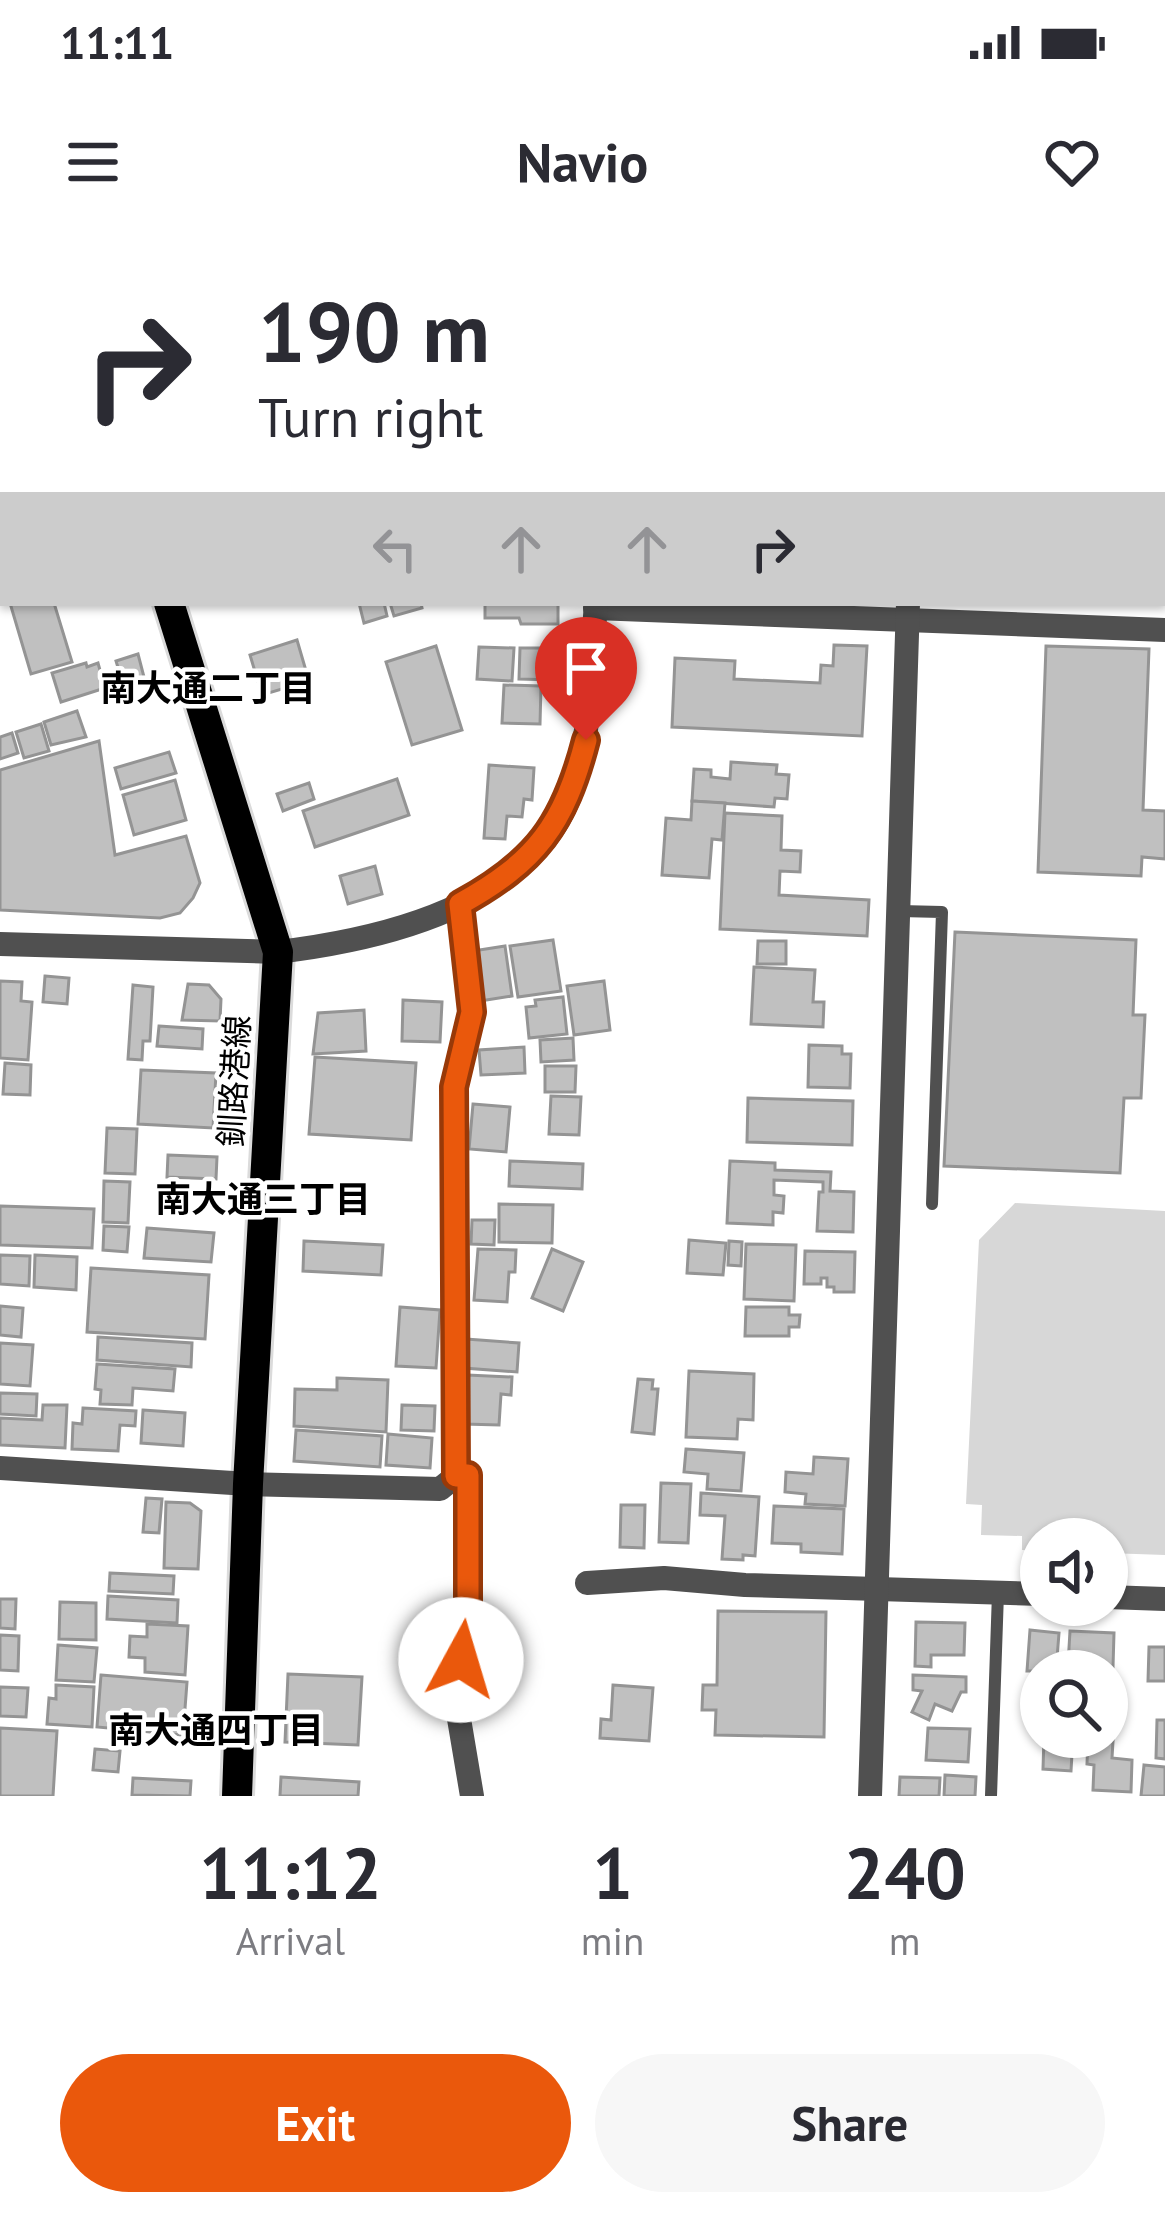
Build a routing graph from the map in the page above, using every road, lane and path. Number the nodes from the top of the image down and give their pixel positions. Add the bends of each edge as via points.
1 (170, 606) edge
2 (595, 606) edge
3 (908, 612) edge
4 (1165, 630) edge
5 (460, 904) junction
6 (900, 911) junction
7 (0, 944) edge
8 (278, 952) junction
9 (932, 1204) dead end
10 (0, 1468) edge
11 (456, 1476) junction
12 (248, 1484) junction
13 (587, 1583) dead end
14 (878, 1588) junction
15 (998, 1593) junction
16 (1020, 1594) edge
17 (1128, 1598) edge
18 (1165, 1599) edge
19 (237, 1796) edge
20 (472, 1796) edge
21 (870, 1796) edge
22 (991, 1796) edge

1 - 8 main road, 釧路港線
2 - 3 street
2 - 5 street via 586,740 573,790 526,861
3 - 4 street
3 - 6 street
5 - 8 street via 410,924
5 - 11 lane via 472,1012 454,1087
6 - 9 lane via 942,912
6 - 14 street
7 - 8 street
8 - 12 main road, 釧路港線
10 - 12 street
11 - 12 street via 440,1490
11 - 20 street via 468,1475 468,1625 455,1695
12 - 19 main road, 釧路港線
13 - 14 street via 664,1578
14 - 15 street
14 - 21 street
15 - 16 street
15 - 22 lane
17 - 18 street

